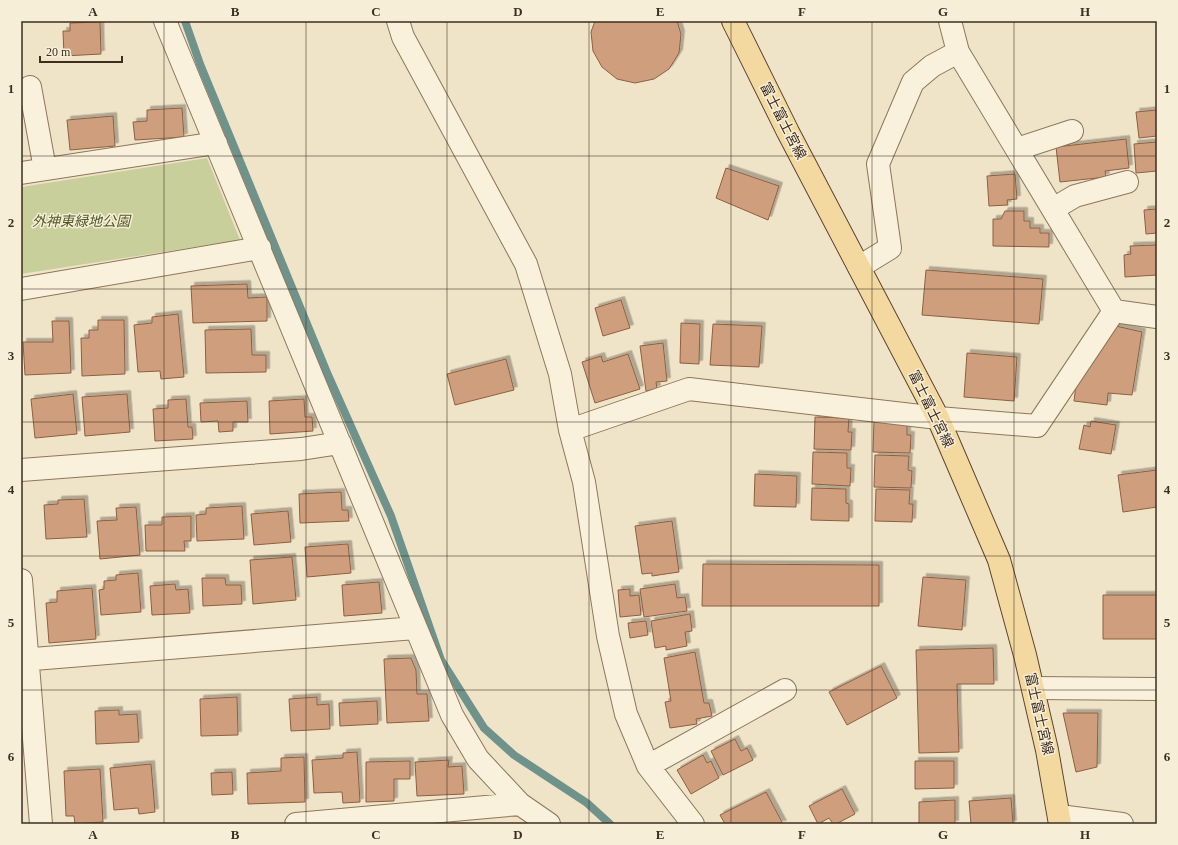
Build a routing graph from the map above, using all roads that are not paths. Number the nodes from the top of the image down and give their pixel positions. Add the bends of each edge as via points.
1 (165, 21) edge
2 (398, 21) edge
3 (733, 21) edge
4 (950, 21) edge
5 (958, 52) junction
6 (30, 87) dead end
7 (1072, 131) dead end
8 (216, 143) junction
9 (1016, 149) junction
10 (45, 169) junction
11 (21, 173) edge
12 (1127, 182) dead end
13 (1053, 209) junction
14 (260, 248) junction
15 (859, 267) junction
16 (21, 289) edge
17 (1114, 311) junction
18 (1157, 317) edge
19 (938, 418) junction
20 (570, 430) junction
21 (340, 443) junction
22 (21, 470) edge
23 (21, 580) edge
24 (416, 628) junction
25 (24, 659) edge
26 (1033, 688) junction
27 (1157, 689) edge
28 (785, 690) dead end
29 (648, 766) junction
30 (520, 804) junction
31 (1059, 820) edge
32 (41, 824) edge
33 (296, 824) edge
34 (549, 824) edge
35 (693, 824) edge
36 (1122, 824) edge

1 - 8 street
2 - 20 street via 406,44 526,264 560,374
3 - 15 main road, 富士富士宮線
4 - 5 street
5 - 9 street
5 - 15 street via 932,66 914,82 878,164 890,248
6 - 10 street
7 - 9 street
8 - 10 street
8 - 14 street
9 - 13 street
10 - 11 street
12 - 13 street via 1075,196
13 - 17 street
14 - 16 street
14 - 21 street
15 - 19 main road, 富士富士宮線
17 - 18 street
17 - 19 street via 1037,426
19 - 20 street via 689,390
19 - 26 main road, 富士富士宮線 via 999,560
20 - 29 street via 584,482 608,636 626,714
21 - 22 street via 301,449
21 - 24 street
23 - 25 street
24 - 25 street
24 - 30 street via 456,721 478,759
25 - 32 street
26 - 27 street
26 - 31 main road, 富士富士宮線
28 - 29 street
29 - 35 street
30 - 33 street
30 - 34 street
31 - 36 street

